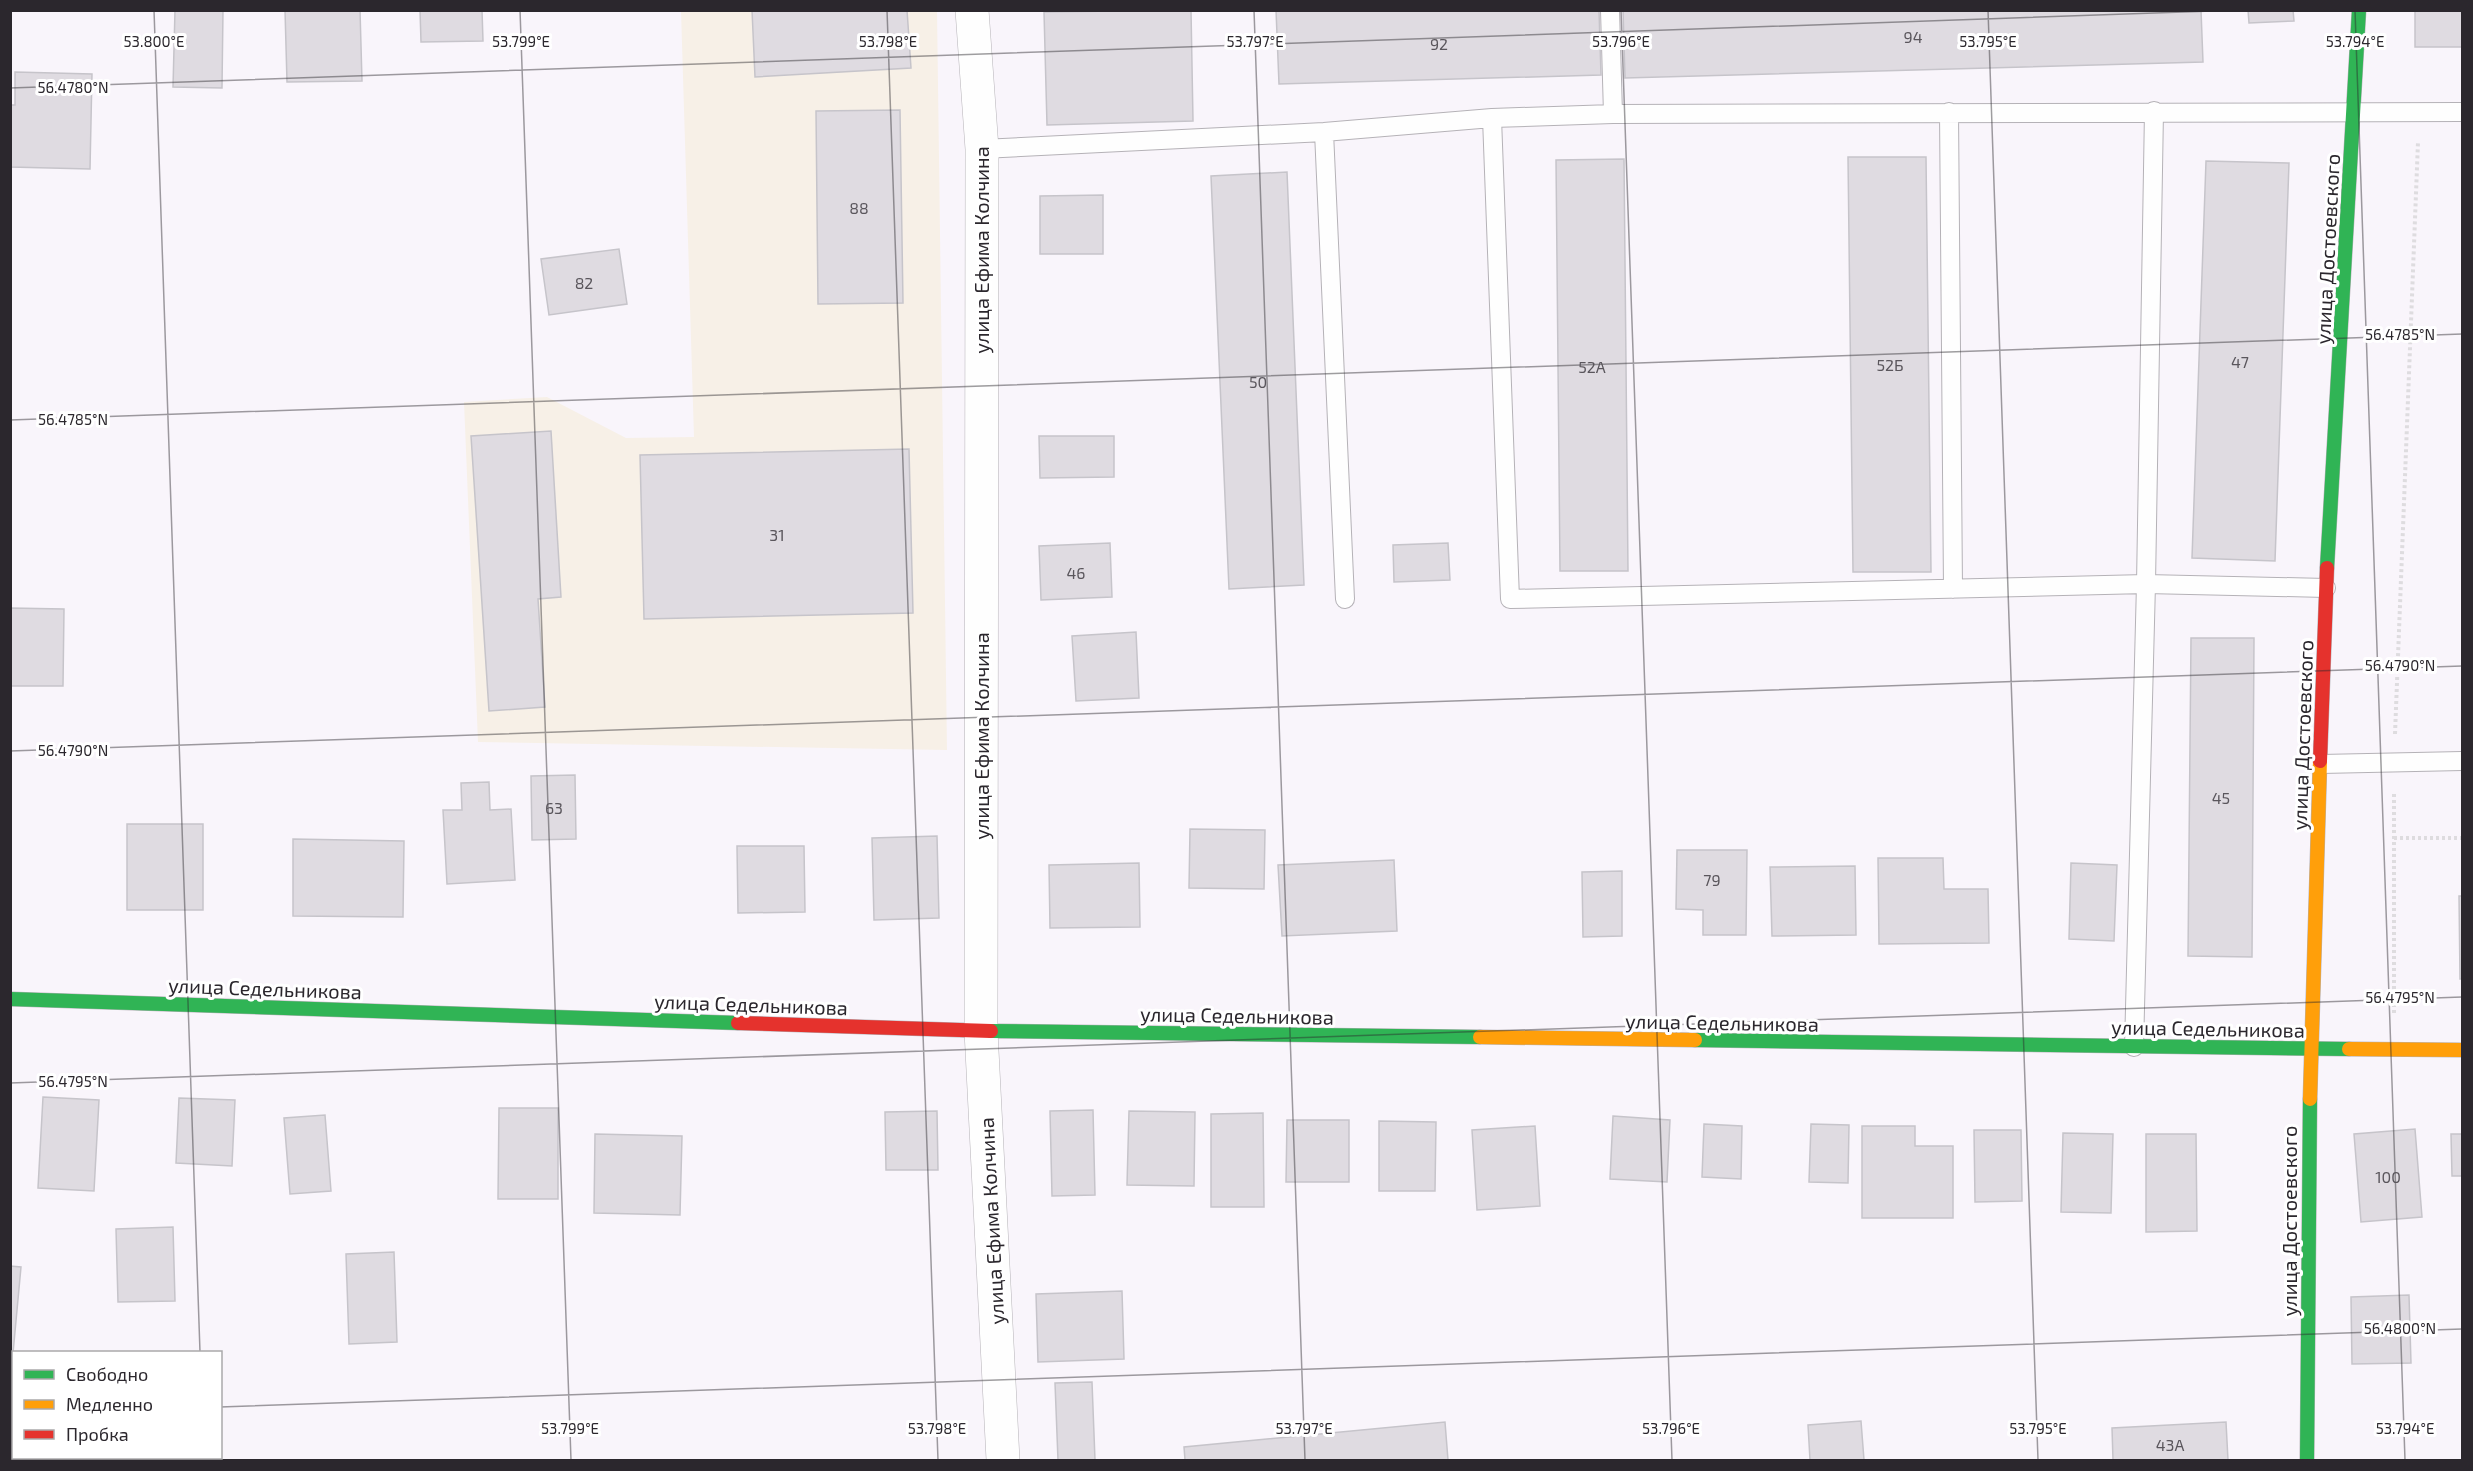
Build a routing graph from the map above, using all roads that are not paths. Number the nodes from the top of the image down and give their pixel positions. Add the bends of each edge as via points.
1 (972, 10) edge
2 (1610, 10) edge
3 (2360, 10) edge
4 (1949, 111) junction
5 (2154, 111) junction
6 (2354, 111) junction
7 (2463, 112) edge
8 (1613, 114) junction
9 (1492, 117) junction
10 (1324, 132) junction
11 (982, 149) junction
12 (2146, 584) junction
13 (2325, 588) junction
14 (1953, 589) junction
15 (1345, 599) dead end
16 (2463, 761) edge
17 (2321, 764) junction
18 (10, 999) edge
19 (981, 1031) junction
20 (2134, 1047) junction
21 (2310, 1049) junction
22 (2463, 1050) edge
23 (1003, 1461) edge
24 (2307, 1461) edge

1 - 11 street, улица Ефима Колчина
2 - 8 lane
3 - 6 street, улица Достоевского
4 - 5 lane
4 - 8 lane
4 - 14 lane
5 - 6 lane
5 - 12 lane
6 - 7 lane
6 - 13 street, улица Достоевского
8 - 9 lane
9 - 10 lane
9 - 14 lane via 1510,599
10 - 11 lane
10 - 15 lane
11 - 19 street, улица Ефима Колчина
12 - 13 lane
12 - 14 lane
12 - 20 lane
13 - 17 street, улица Достоевского
16 - 17 lane
17 - 21 street, улица Достоевского
18 - 19 street, улица Седельникова
19 - 20 street, улица Седельникова
19 - 23 street, улица Ефима Колчина
20 - 21 street, улица Седельникова
21 - 22 street, улица Седельникова
21 - 24 street, улица Достоевского

